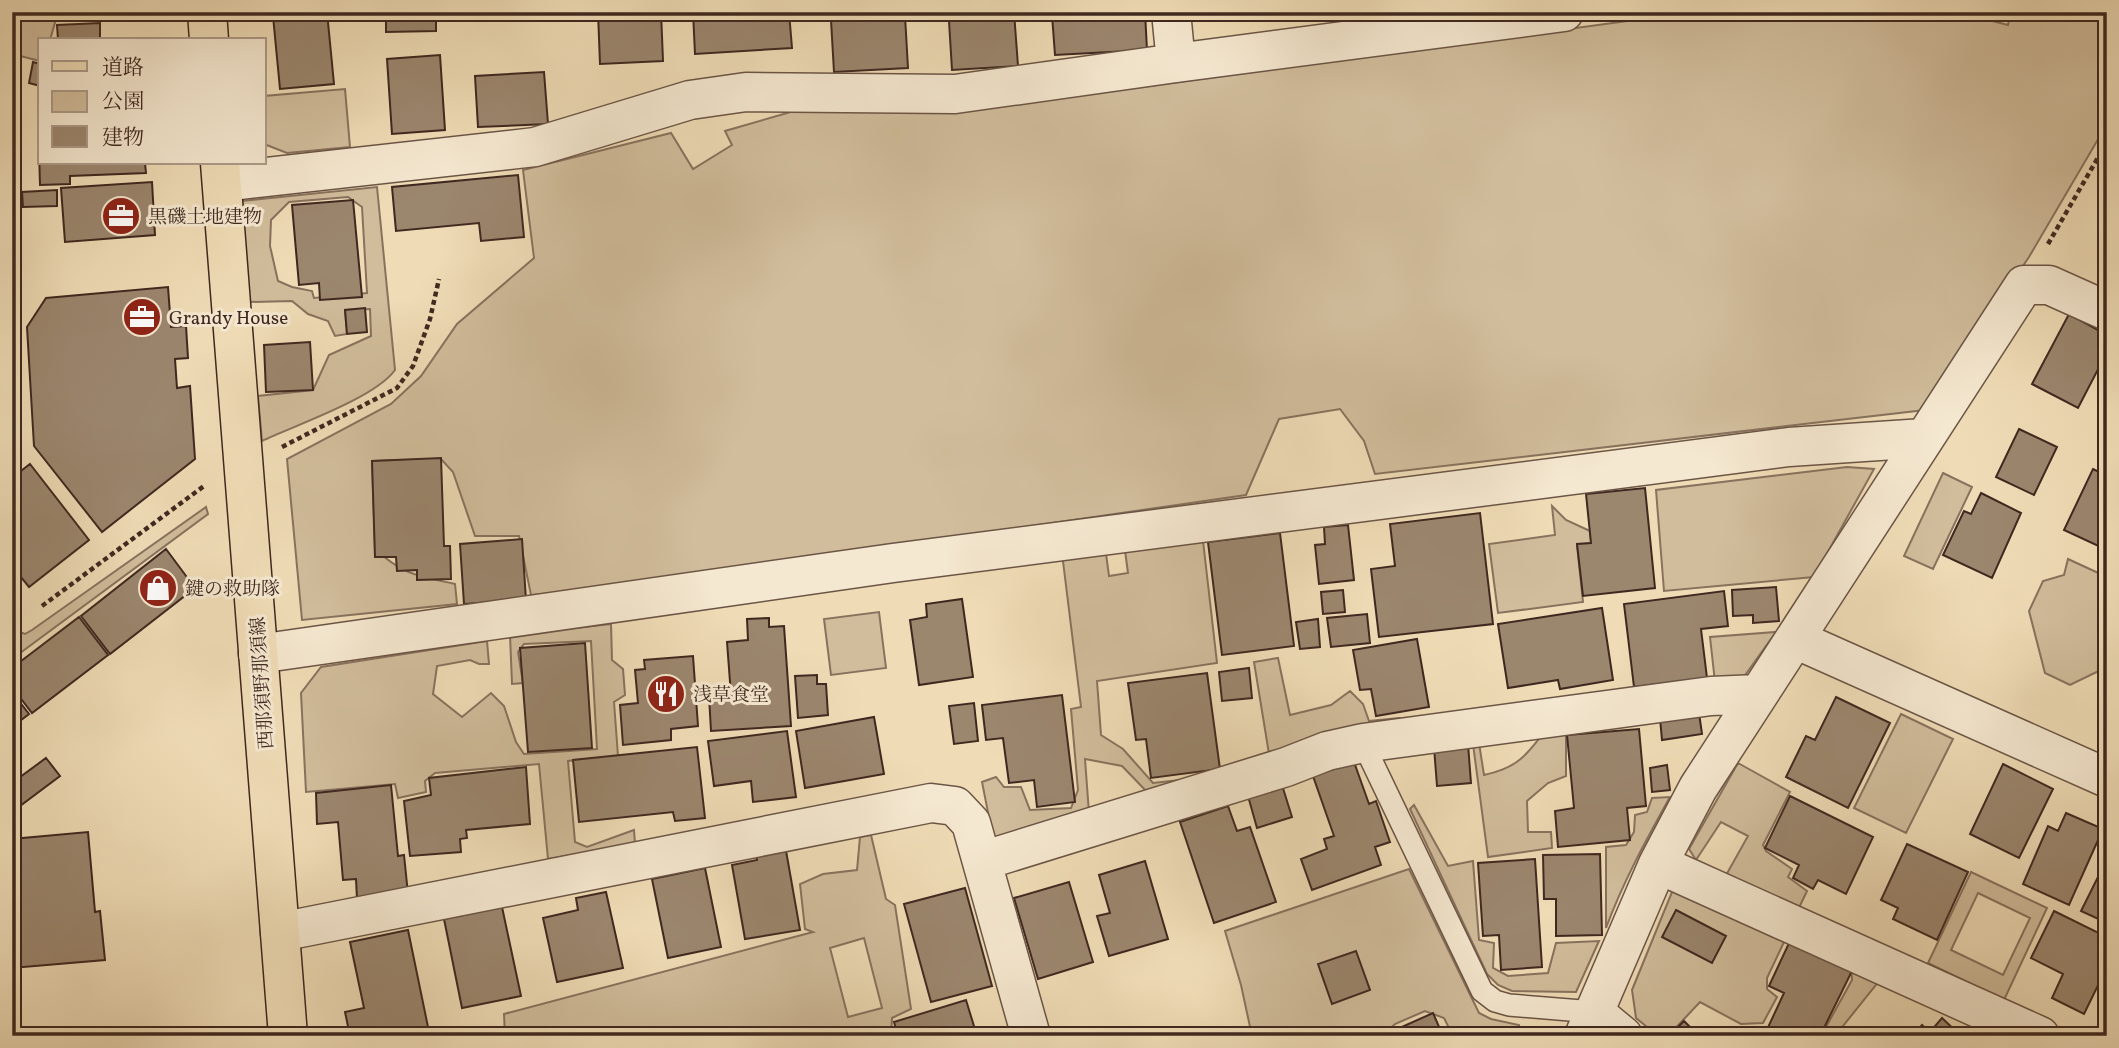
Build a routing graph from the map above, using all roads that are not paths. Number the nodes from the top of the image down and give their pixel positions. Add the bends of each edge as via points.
1 (207, 12) edge
2 (1171, 12) edge
3 (1564, 12) edge
4 (209, 38) edge
5 (1176, 63) junction
6 (221, 172) edge
7 (2107, 311) edge
8 (1924, 438) junction
9 (1795, 639) junction
10 (258, 654) junction
11 (1758, 694) junction
12 (1363, 743) junction
13 (2107, 778) edge
14 (982, 861) junction
15 (1658, 864) junction
16 (280, 932) junction
17 (1589, 1024) edge
18 (288, 1036) edge
19 (1031, 1036) edge
20 (1623, 1036) edge
21 (2040, 1036) edge

1 - 4 main road
2 - 5 street
3 - 5 street
5 - 6 street via 955,94 746,92 690,100 536,147
6 - 10 main road, 西那須野那須線
7 - 8 street via 2049,285 2024,285
8 - 9 street
8 - 10 street via 1789,447 892,563
9 - 11 street
9 - 13 street
10 - 16 main road, 西那須野那須線
11 - 12 street via 1712,696
11 - 15 street via 1698,788
12 - 14 street
12 - 17 lane via 1482,991 1495,1001
14 - 16 street via 971,823 955,806 930,803
14 - 19 street
15 - 17 street
15 - 21 street
16 - 18 main road, 西那須野那須線
17 - 20 street

